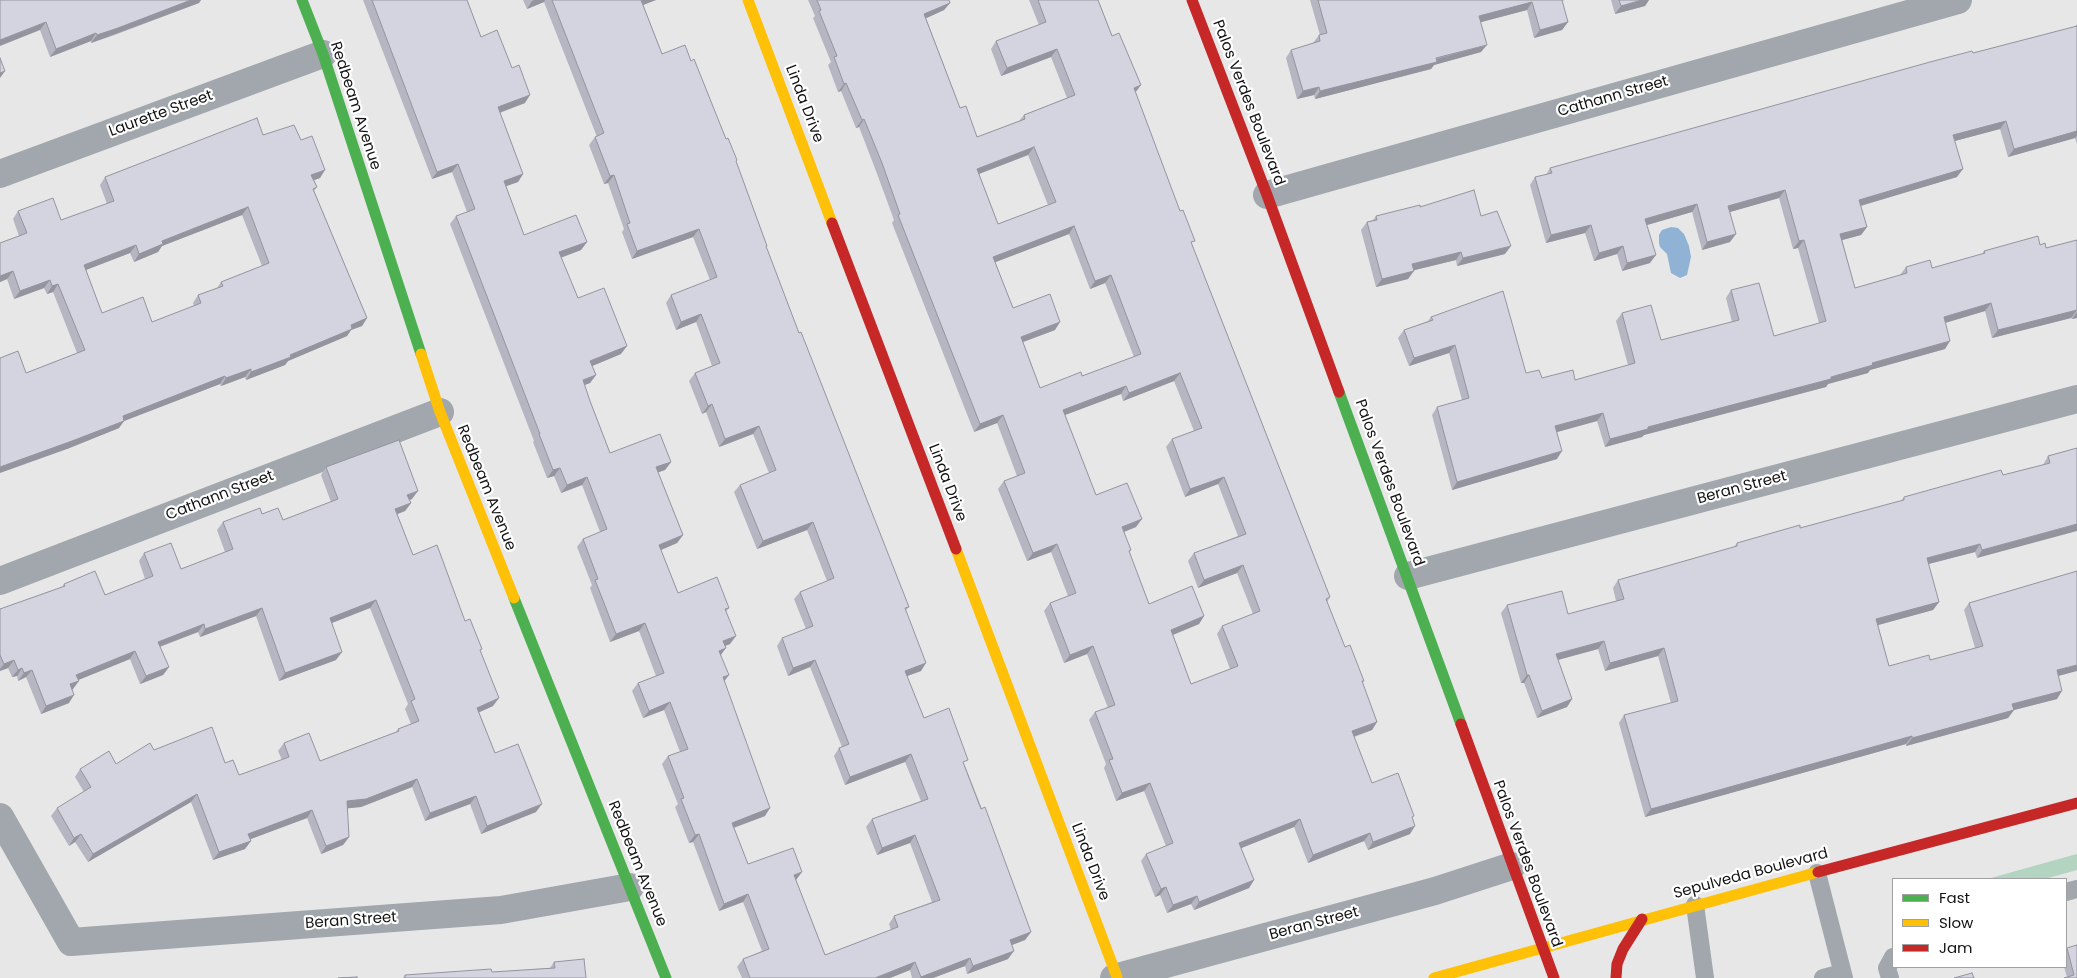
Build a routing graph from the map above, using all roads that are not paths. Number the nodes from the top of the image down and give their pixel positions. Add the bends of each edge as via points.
1 (302, 0) edge
2 (748, 0) edge
3 (1192, 0) edge
4 (1958, 0) edge
5 (323, 54) junction
6 (0, 174) edge
7 (1267, 194) junction
8 (2077, 399) edge
9 (440, 412) junction
10 (1408, 576) junction
11 (0, 581) edge
12 (2077, 803) edge
13 (0, 817) edge
14 (1512, 866) junction
15 (1817, 872) junction
16 (630, 887) junction
17 (1695, 905) junction
18 (1642, 920) junction
19 (1542, 948) junction
20 (1892, 959) edge
21 (1843, 975) edge
22 (666, 978) edge
23 (1116, 978) edge
24 (1434, 978) edge
25 (1554, 978) edge
26 (1616, 978) edge
27 (1705, 978) edge
28 (1823, 978) edge
29 (1890, 978) edge

1 - 5 street, Redbeam Avenue
2 - 23 street, Linda Drive
3 - 7 street, Palos Verdes Boulevard
4 - 7 street, Cathann Street
5 - 6 street, Laurette Street
5 - 9 street, Redbeam Avenue
7 - 10 street, Palos Verdes Boulevard
8 - 10 street, Beran Street
9 - 11 street, Cathann Street
9 - 16 street, Redbeam Avenue
10 - 14 street, Palos Verdes Boulevard
12 - 15 street, Sepulveda Boulevard
13 - 16 street, Beran Street via 71,942 501,910
14 - 19 street, Palos Verdes Boulevard
14 - 23 street, Beran Street via 1435,891
15 - 17 street, Sepulveda Boulevard
15 - 21 lane
16 - 22 street, Redbeam Avenue
17 - 18 street, Sepulveda Boulevard
17 - 27 lane
18 - 19 street, Sepulveda Boulevard
18 - 26 street via 1623,949
19 - 24 street, Sepulveda Boulevard
19 - 25 street, Palos Verdes Boulevard
20 - 29 lane via 1887,968
21 - 28 lane

